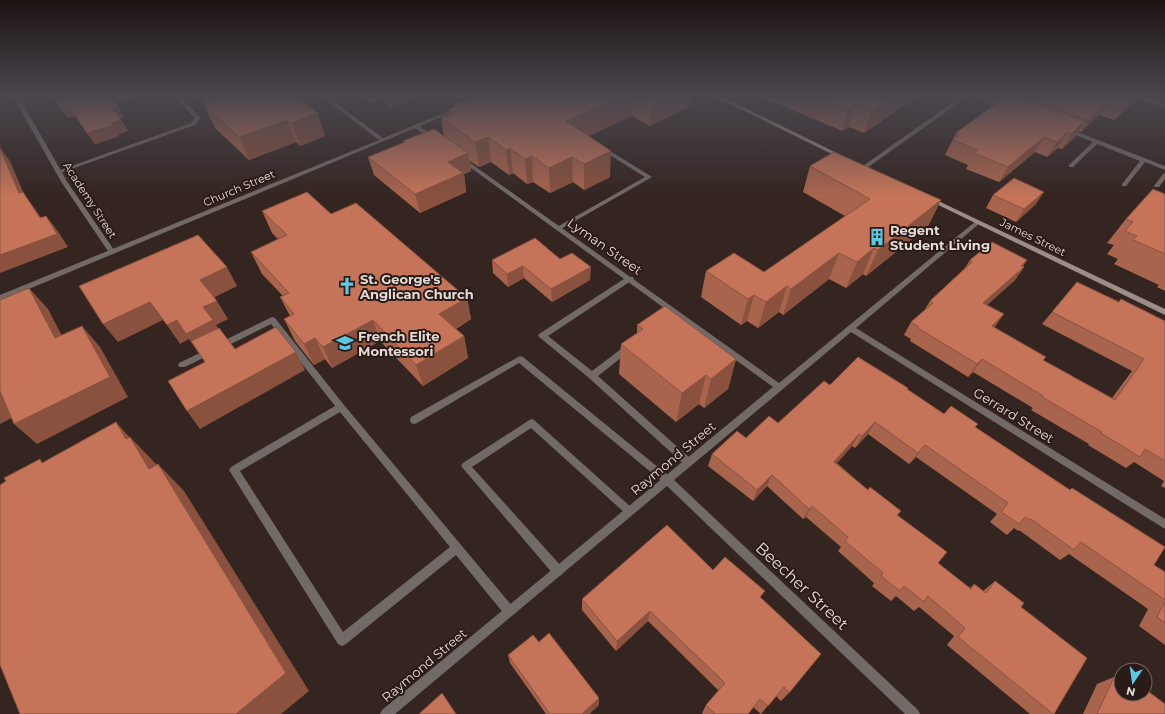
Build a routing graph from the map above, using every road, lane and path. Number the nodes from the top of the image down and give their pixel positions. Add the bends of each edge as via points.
1 (35, 130) edge
2 (174, 130) edge
3 (370, 130) edge
4 (405, 130) edge
5 (421, 130) edge
6 (789, 130) edge
7 (917, 130) edge
8 (1066, 130) edge
9 (383, 140) junction
10 (1096, 142) junction
11 (595, 143) edge
12 (440, 144) edge
13 (453, 153) edge
14 (851, 160) edge
15 (1144, 160) junction
16 (858, 164) edge
17 (1072, 166) dead end
18 (865, 167) junction
19 (1165, 168) edge
20 (872, 171) edge
21 (58, 172) junction
22 (1165, 175) edge
23 (1124, 185) dead end
24 (1157, 186) dead end
25 (921, 195) edge
26 (978, 222) junction
27 (559, 228) junction
28 (112, 252) junction
29 (630, 279) junction
30 (0, 298) edge
31 (1165, 312) edge
32 (850, 328) junction
33 (634, 344) edge
34 (182, 365) dead end
35 (592, 376) junction
36 (779, 387) junction
37 (341, 407) junction
38 (414, 420) dead end
39 (688, 462) junction
40 (667, 480) junction
41 (630, 511) junction
42 (1165, 524) edge
43 (457, 548) junction
44 (558, 571) junction
45 (509, 611) junction
46 (386, 714) edge
47 (914, 714) edge

1 - 21 street, Academy Street
2 - 21 street
3 - 9 street
4 - 9 street, Church Street
5 - 12 street
6 - 14 main road
7 - 18 street
8 - 10 street
9 - 28 street, Church Street
10 - 15 street
10 - 17 street
11 - 27 street via 650,177
13 - 27 street, Lyman Street
15 - 19 street
15 - 23 street
16 - 18 main road
18 - 20 main road
21 - 28 street, Academy Street
22 - 24 street
25 - 26 main road, James Street
26 - 31 main road, James Street
26 - 32 street, Raymond Street
27 - 29 street, Lyman Street
28 - 30 street, Church Street
29 - 35 street via 542,336
29 - 36 street, Lyman Street via 673,314
32 - 36 street, Raymond Street
32 - 42 street, Gerrard Street
33 - 35 street
34 - 37 street via 272,320
35 - 39 street
36 - 39 street, Raymond Street
37 - 43 street
37 - 43 street via 234,470 342,640
38 - 40 street, Beecher Street via 520,359
39 - 40 street, Raymond Street
40 - 41 street, Raymond Street
40 - 47 street, Beecher Street
41 - 44 street, Raymond Street
41 - 44 street via 532,423 466,466
43 - 45 street
44 - 45 street, Raymond Street
45 - 46 street, Raymond Street

